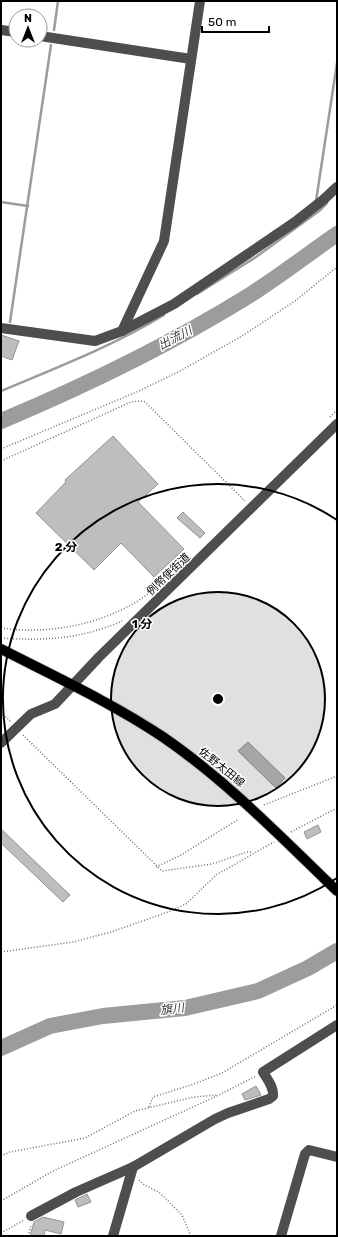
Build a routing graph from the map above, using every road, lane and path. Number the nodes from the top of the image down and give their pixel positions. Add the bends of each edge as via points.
1 (200, 1) edge
2 (48, 37) edge
3 (191, 59) junction
4 (337, 187) edge
5 (337, 267) edge
6 (1, 328) edge
7 (122, 331) junction
8 (335, 430) edge
9 (1, 449) edge
10 (1, 461) edge
11 (245, 501) dead end
12 (156, 587) dead end
13 (122, 621) dead end
14 (1, 628) edge
15 (1, 638) edge
16 (1, 649) edge
17 (73, 685) junction
18 (1, 712) edge
19 (16, 728) junction
20 (1, 743) edge
21 (337, 776) edge
22 (264, 805) dead end
23 (337, 808) edge
24 (239, 819) dead end
25 (285, 840) junction
26 (255, 852) junction
27 (156, 867) junction
28 (337, 891) edge
29 (1, 952) edge
30 (337, 1005) edge
31 (337, 1025) edge
32 (263, 1072) junction
33 (219, 1095) junction
34 (149, 1108) junction
35 (1, 1156) edge
36 (337, 1157) edge
37 (132, 1170) junction
38 (1, 1201) edge
39 (31, 1216) junction
40 (1, 1233) edge
41 (28, 1236) edge
42 (113, 1236) edge
43 (191, 1236) edge
44 (281, 1236) edge

1 - 3 street
2 - 3 street
3 - 7 street via 164,241
4 - 7 street via 295,222 174,304
5 - 9 path via 295,301 242,336 180,371
6 - 7 street via 95,341
8 - 17 street, 例幣使街道
10 - 11 path via 131,402 141,400
12 - 14 path via 127,607 74,626 26,630
13 - 15 path via 71,637 23,640
16 - 17 main road
17 - 19 street, 例幣使街道 via 55,704 31,714
17 - 25 main road, 佐野太田線 via 144,726 184,753 234,792
18 - 19 path
19 - 20 street, 例幣使街道
19 - 27 path
21 - 22 path
23 - 25 path
24 - 27 path via 181,855
25 - 26 path
25 - 28 main road, 佐野太田線
26 - 27 path via 247,852 212,864 162,871
26 - 29 path via 216,875 186,904 170,911 111,932 73,942
30 - 34 path via 222,1073 153,1097
31 - 32 street
32 - 33 path
32 - 37 street via 273,1092 269,1099 215,1119
33 - 34 path via 194,1097
33 - 38 path via 53,1171
34 - 35 path via 135,1111 85,1138 10,1152
36 - 44 street via 315,1150 309,1150 305,1154
37 - 39 street via 76,1192
37 - 42 street
37 - 43 path via 143,1184 160,1193 182,1215
39 - 40 path
39 - 41 path

